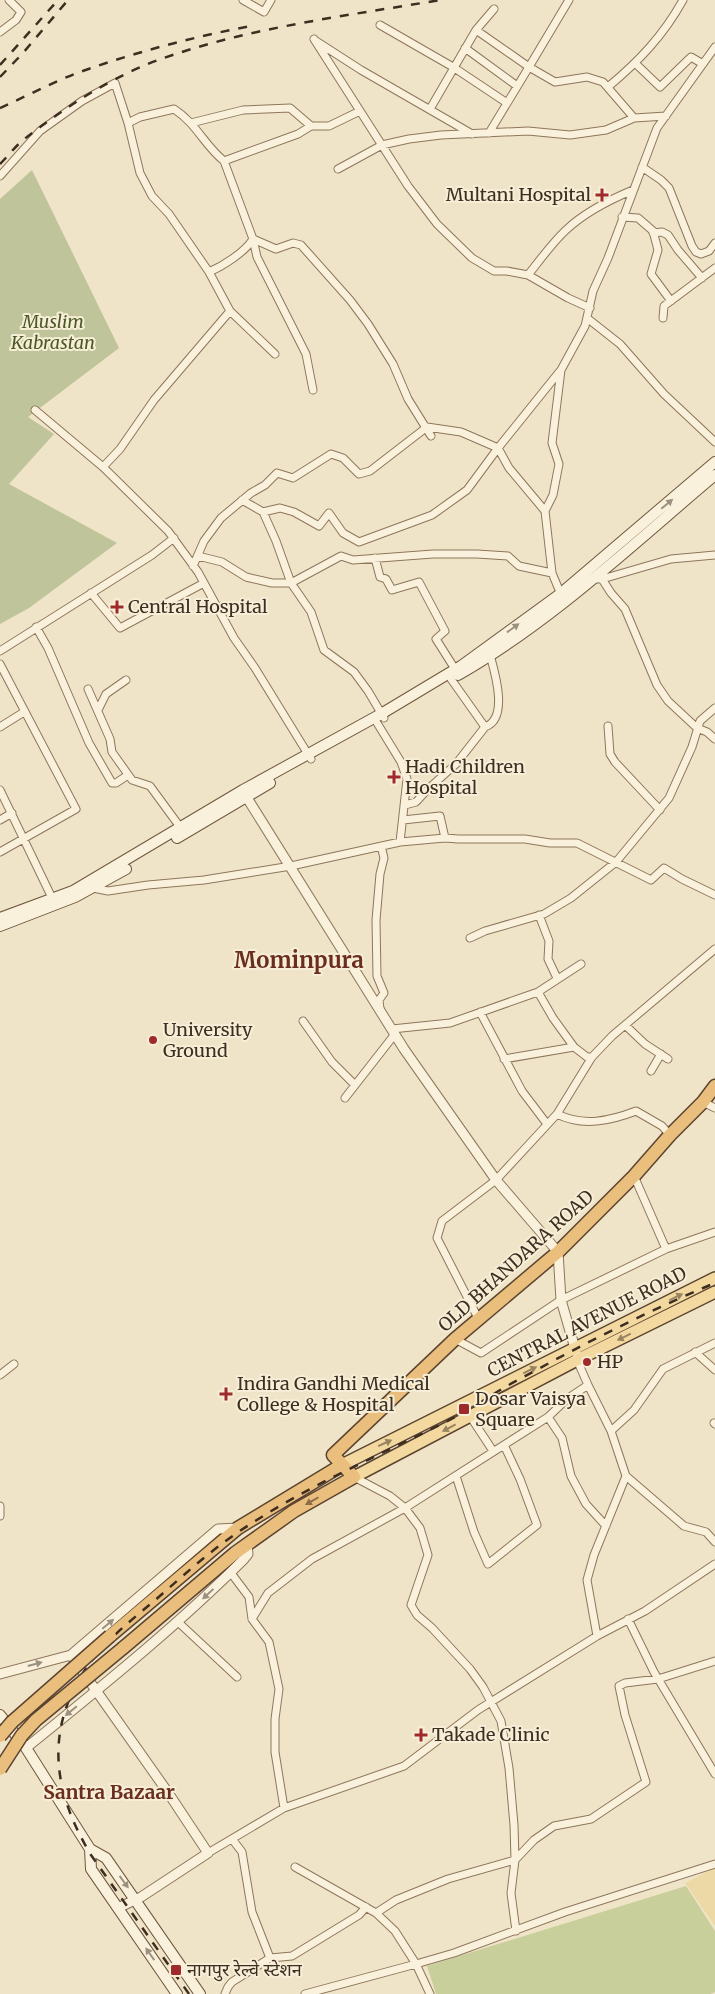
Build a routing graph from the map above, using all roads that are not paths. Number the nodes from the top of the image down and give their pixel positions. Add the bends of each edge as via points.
1 (9, 0) edge
2 (243, 0) edge
3 (271, 0) edge
4 (569, 0) edge
5 (683, 0) edge
6 (494, 10) dead end
7 (380, 25) dead end
8 (476, 30) junction
9 (0, 32) edge
10 (715, 47) edge
11 (465, 48) junction
12 (636, 64) junction
13 (703, 64) junction
14 (453, 67) junction
15 (529, 67) junction
16 (518, 86) junction
17 (608, 87) junction
18 (507, 104) junction
19 (430, 109) junction
20 (360, 111) junction
21 (666, 116) junction
22 (634, 118) junction
23 (128, 123) junction
24 (191, 123) junction
25 (311, 126) junction
26 (489, 133) junction
27 (473, 134) junction
28 (382, 145) junction
29 (224, 162) junction
30 (642, 167) junction
31 (338, 169) dead end
32 (0, 176) edge
33 (633, 190) junction
34 (622, 217) junction
35 (653, 234) junction
36 (253, 239) junction
37 (715, 243) edge
38 (715, 268) edge
39 (209, 272) junction
40 (528, 275) junction
41 (702, 278) junction
42 (671, 301) junction
43 (590, 308) junction
44 (230, 311) junction
45 (587, 318) junction
46 (662, 318) dead end
47 (275, 354) dead end
48 (561, 370) junction
49 (313, 390) dead end
50 (35, 410) dead end
51 (427, 427) junction
52 (432, 436) dead end
53 (715, 442) edge
54 (498, 448) junction
55 (715, 462) edge
56 (102, 467) junction
57 (715, 475) edge
58 (242, 500) junction
59 (545, 511) junction
60 (263, 512) junction
61 (174, 538) junction
62 (715, 555) edge
63 (198, 556) junction
64 (375, 558) junction
65 (194, 566) junction
66 (552, 573) junction
67 (592, 578) junction
68 (204, 583) junction
69 (291, 583) junction
70 (91, 593) junction
71 (562, 597) junction
72 (36, 627) junction
73 (0, 651) edge
74 (490, 655) junction
75 (0, 664) edge
76 (453, 674) junction
77 (126, 680) dead end
78 (88, 689) dead end
79 (715, 708) edge
80 (98, 710) junction
81 (24, 712) junction
82 (379, 718) junction
83 (608, 726) dead end
84 (0, 727) edge
85 (484, 727) junction
86 (697, 728) junction
87 (715, 739) edge
88 (310, 757) junction
89 (128, 775) junction
90 (0, 790) edge
91 (245, 793) junction
92 (404, 805) junction
93 (660, 810) junction
94 (12, 813) junction
95 (0, 820) edge
96 (403, 820) junction
97 (183, 830) junction
98 (24, 838) junction
99 (445, 838) junction
100 (400, 842) junction
101 (381, 846) junction
102 (0, 852) edge
103 (616, 862) junction
104 (292, 866) junction
105 (93, 888) junction
106 (715, 895) edge
107 (54, 902) junction
108 (539, 915) junction
109 (0, 918) edge
110 (0, 926) edge
111 (470, 938) dead end
112 (715, 949) edge
113 (581, 964) dead end
114 (557, 978) junction
115 (538, 992) junction
116 (381, 1012) junction
117 (480, 1012) junction
118 (303, 1021) dead end
119 (625, 1025) junction
120 (393, 1032) junction
121 (574, 1047) junction
122 (661, 1054) junction
123 (592, 1057) junction
124 (504, 1059) junction
125 (668, 1059) dead end
126 (651, 1071) dead end
127 (355, 1085) junction
128 (715, 1086) edge
129 (345, 1098) dead end
130 (703, 1102) junction
131 (715, 1108) edge
132 (557, 1114) junction
133 (546, 1124) junction
134 (670, 1135) junction
135 (634, 1176) junction
136 (496, 1180) junction
137 (714, 1234) edge
138 (666, 1249) junction
139 (558, 1252) junction
140 (715, 1278) edge
141 (715, 1292) edge
142 (562, 1300) junction
143 (479, 1320) junction
144 (455, 1339) junction
145 (715, 1343) edge
146 (575, 1348) junction
147 (695, 1352) junction
148 (577, 1360) junction
149 (14, 1364) dead end
150 (715, 1370) edge
151 (0, 1375) edge
152 (588, 1385) junction
153 (470, 1416) junction
154 (548, 1417) junction
155 (611, 1431) junction
156 (504, 1445) junction
157 (493, 1451) junction
158 (338, 1460) junction
159 (456, 1476) junction
160 (626, 1476) junction
161 (354, 1477) junction
162 (0, 1506) edge
163 (405, 1508) junction
164 (0, 1516) edge
165 (606, 1526) junction
166 (238, 1528) junction
167 (715, 1542) edge
168 (247, 1544) junction
169 (715, 1564) edge
170 (231, 1573) junction
171 (252, 1619) junction
172 (628, 1619) junction
173 (178, 1622) junction
174 (597, 1636) junction
175 (70, 1655) junction
176 (715, 1661) edge
177 (0, 1674) edge
178 (237, 1677) dead end
179 (658, 1679) junction
180 (96, 1692) junction
181 (492, 1702) junction
182 (0, 1715) edge
183 (0, 1736) edge
184 (26, 1748) junction
185 (0, 1769) edge
186 (715, 1774) edge
187 (284, 1808) junction
188 (232, 1839) junction
189 (90, 1849) junction
190 (208, 1854) junction
191 (515, 1860) junction
192 (715, 1864) edge
193 (295, 1867) dead end
194 (135, 1899) junction
195 (366, 1907) junction
196 (118, 1908) junction
197 (376, 1914) junction
198 (516, 1931) junction
199 (270, 1958) junction
200 (416, 1964) junction
201 (178, 1994) edge
202 (200, 1994) edge
203 (226, 1994) edge
204 (305, 1994) edge
205 (430, 1994) edge

1 - 9 street via 21,12
2 - 3 street via 264,12
4 - 15 street
5 - 12 street via 670,24
6 - 8 street
7 - 14 street
8 - 11 street
8 - 15 street
10 - 13 street
11 - 14 street
11 - 16 street
12 - 13 street via 660,87 691,57
12 - 17 street
13 - 21 street
14 - 18 street
14 - 19 street
15 - 16 street
15 - 17 street via 555,82 587,77
16 - 18 street
17 - 22 street
18 - 26 street
19 - 20 street via 314,39
19 - 27 street
20 - 25 street via 329,126
20 - 28 street
21 - 22 street
21 - 30 street via 657,128
22 - 26 street via 606,130 570,136 528,131
23 - 24 street via 174,109
23 - 32 street via 115,83 82,101 40,131
23 - 39 street via 140,173 152,196 169,214
24 - 25 street via 243,110 290,108
24 - 29 street
25 - 29 street
26 - 27 street
27 - 28 street via 410,138
28 - 31 street
28 - 40 street via 437,224 472,258 494,272
29 - 36 street
30 - 33 street
30 - 37 street via 669,188 696,252 709,251
33 - 34 street
33 - 40 street via 610,199 578,219
34 - 35 street via 638,218
34 - 43 street via 593,291
35 - 41 street via 662,232 668,235
35 - 42 street via 658,250 651,274
36 - 39 street via 230,261
36 - 49 street via 257,257 306,354
36 - 51 street via 276,249 293,243 301,245 316,260 368,324 393,364 408,399
38 - 41 street
39 - 44 street
40 - 43 street
41 - 42 street
42 - 46 street via 664,306
43 - 45 street
44 - 47 street
44 - 56 street
45 - 48 street
45 - 53 street via 620,344 664,394
48 - 54 street
48 - 59 street via 552,443 559,464 553,495
50 - 56 street
51 - 52 street
51 - 54 street via 460,432
51 - 58 street via 370,471 359,474 343,458 331,454 293,478 277,473 265,486
54 - 59 street via 509,468
54 - 60 street via 467,490 432,515 359,542 343,533 329,513 319,526 280,508
67 -> 55 main road
56 - 61 street
57 - 67 main road
58 - 60 street
58 - 63 street via 221,518 204,541
59 - 66 street
60 - 69 street
61 - 65 street
61 - 70 street
62 - 67 street via 671,559
63 - 65 street
63 - 69 street via 222,562 246,577 272,583
64 - 66 street via 442,554 508,556 519,566
64 - 69 street via 353,560 341,556
64 - 76 street via 380,577 386,579 392,590 419,582 445,631 436,639
65 - 68 street
66 - 71 street
67 - 71 main road
67 - 86 street via 629,616 657,685 668,701
68 - 70 street via 120,628
68 - 88 street via 234,638
69 - 82 street via 311,612 324,650 354,672
70 - 72 street
71 - 74 main road
76 -> 71 main road
72 - 73 street
72 - 89 street via 89,743 112,783
74 - 76 main road
74 - 85 street via 497,678 498,706 495,720
75 - 81 street
76 - 82 main road
76 - 85 street
77 - 80 street via 106,694
78 - 80 street
79 - 86 street
80 - 89 street via 112,752
81 - 84 street
81 - 98 street via 76,809
82 - 88 main road
82 - 92 street via 407,779
83 - 93 street via 610,754
85 - 92 street via 456,764 416,802
86 - 87 street
86 - 93 street via 674,789
88 - 91 main road
89 - 97 street via 132,780 150,786
90 - 94 street
91 - 97 main road
91 - 104 street
92 - 96 street
93 - 103 street
94 - 95 street
94 - 98 street
96 - 99 street via 440,816
96 - 100 street
97 - 105 main road
97 - 107 main road
98 - 102 street
98 - 107 street
99 - 100 street
99 - 103 street via 577,843
100 - 101 street
101 - 104 street
101 - 116 street via 384,858 376,920 377,976 384,993 379,1000
103 - 106 street via 651,880 664,868
103 - 108 street via 571,898
104 - 105 street via 122,890
104 - 116 street
105 - 107 main road
107 - 109 main road
107 - 110 main road
108 - 111 street
108 - 114 street via 549,941 548,959
112 - 119 street
113 - 114 street
114 - 115 street
115 - 117 street
115 - 121 street
116 - 120 street
117 - 120 street via 450,1023
117 - 124 street
118 - 127 street via 332,1062
119 - 122 street
119 - 123 street
120 - 127 street
120 - 136 street
121 - 123 street
121 - 124 street
122 - 125 street
122 - 126 street
123 - 132 street
124 - 133 street via 522,1092
127 - 129 street
128 - 130 highway, OLD BHANDARA ROAD
130 - 131 street
130 - 134 highway, OLD BHANDARA ROAD
132 - 133 street
132 - 134 street via 568,1120 600,1122 636,1111 662,1126
133 - 136 street
134 - 135 highway, OLD BHANDARA ROAD
135 - 138 street
135 - 139 highway, OLD BHANDARA ROAD
136 - 139 street
136 - 143 street via 442,1221 437,1238
137 - 138 street
138 - 142 street
139 - 142 street
139 - 143 highway, OLD BHANDARA ROAD
146 -> 140 main road, CENTRAL AVENUE ROAD
141 -> 148 main road, CENTRAL AVENUE ROAD
142 - 144 street via 481,1353
142 - 146 street
143 - 144 highway, OLD BHANDARA ROAD
144 - 158 highway, OLD BHANDARA ROAD
145 - 147 street
146 - 148 street
158 -> 146 main road, CENTRAL AVENUE ROAD
147 - 150 street
147 - 155 street via 662,1369 634,1410
148 - 152 street
148 - 153 main road, CENTRAL AVENUE ROAD
149 - 151 street
152 - 154 street
152 - 155 street
153 - 157 street
153 -> 161 main road, CENTRAL AVENUE ROAD
154 - 156 street
154 - 165 street via 562,1438 570,1476 586,1504
155 - 160 street
156 - 157 street
156 - 159 street via 537,1525 488,1564
157 - 159 street
158 - 161 highway
158 - 166 highway, OLD BHANDARA ROAD
159 - 163 street
160 - 165 street
160 - 167 street via 684,1526 706,1532
161 - 163 street
161 -> 168 highway, CENTRAL AVENUE ROAD via 294,1511
162 - 164 street
163 - 171 street via 312,1559 268,1593
163 - 181 street via 420,1528 428,1555 411,1605 470,1669
165 - 174 street via 587,1580
175 -> 166 street via 218,1529
166 - 183 highway, OLD BHANDARA ROAD, bridge via 110,1636
168 - 170 street via 248,1554
168 - 185 highway, CENTRAL AVENUE ROAD, bridge via 36,1720
169 - 172 street
170 - 171 street via 249,1597
170 -> 173 street
171 - 187 street via 269,1642 279,1689 275,1718 276,1752
172 - 174 street
172 - 179 street
173 - 178 street
173 - 180 street
174 - 181 street
177 -> 175 street
175 - 180 street
176 - 179 street
179 - 186 street
179 - 191 street via 619,1686 646,1782 591,1819 554,1826 534,1840
180 -> 184 street
180 - 190 street
181 - 187 street via 404,1766
181 - 191 street via 500,1721 509,1768
182 - 184 main road
184 - 189 main road
187 - 188 street
188 - 190 street
188 - 199 street via 242,1852 252,1912
189 -> 194 main road via 106,1858
189 - 196 main road via 92,1869
190 - 194 street
191 - 197 street via 448,1879 396,1900
191 - 198 street via 511,1893
192 - 198 street
193 - 195 street
194 - 196 street
194 - 202 main road
195 - 197 street
195 - 199 street via 359,1915 292,1956
201 -> 196 main road
197 - 200 street via 395,1931
198 - 200 street
199 - 203 street via 232,1982
200 - 204 street
200 - 205 street

